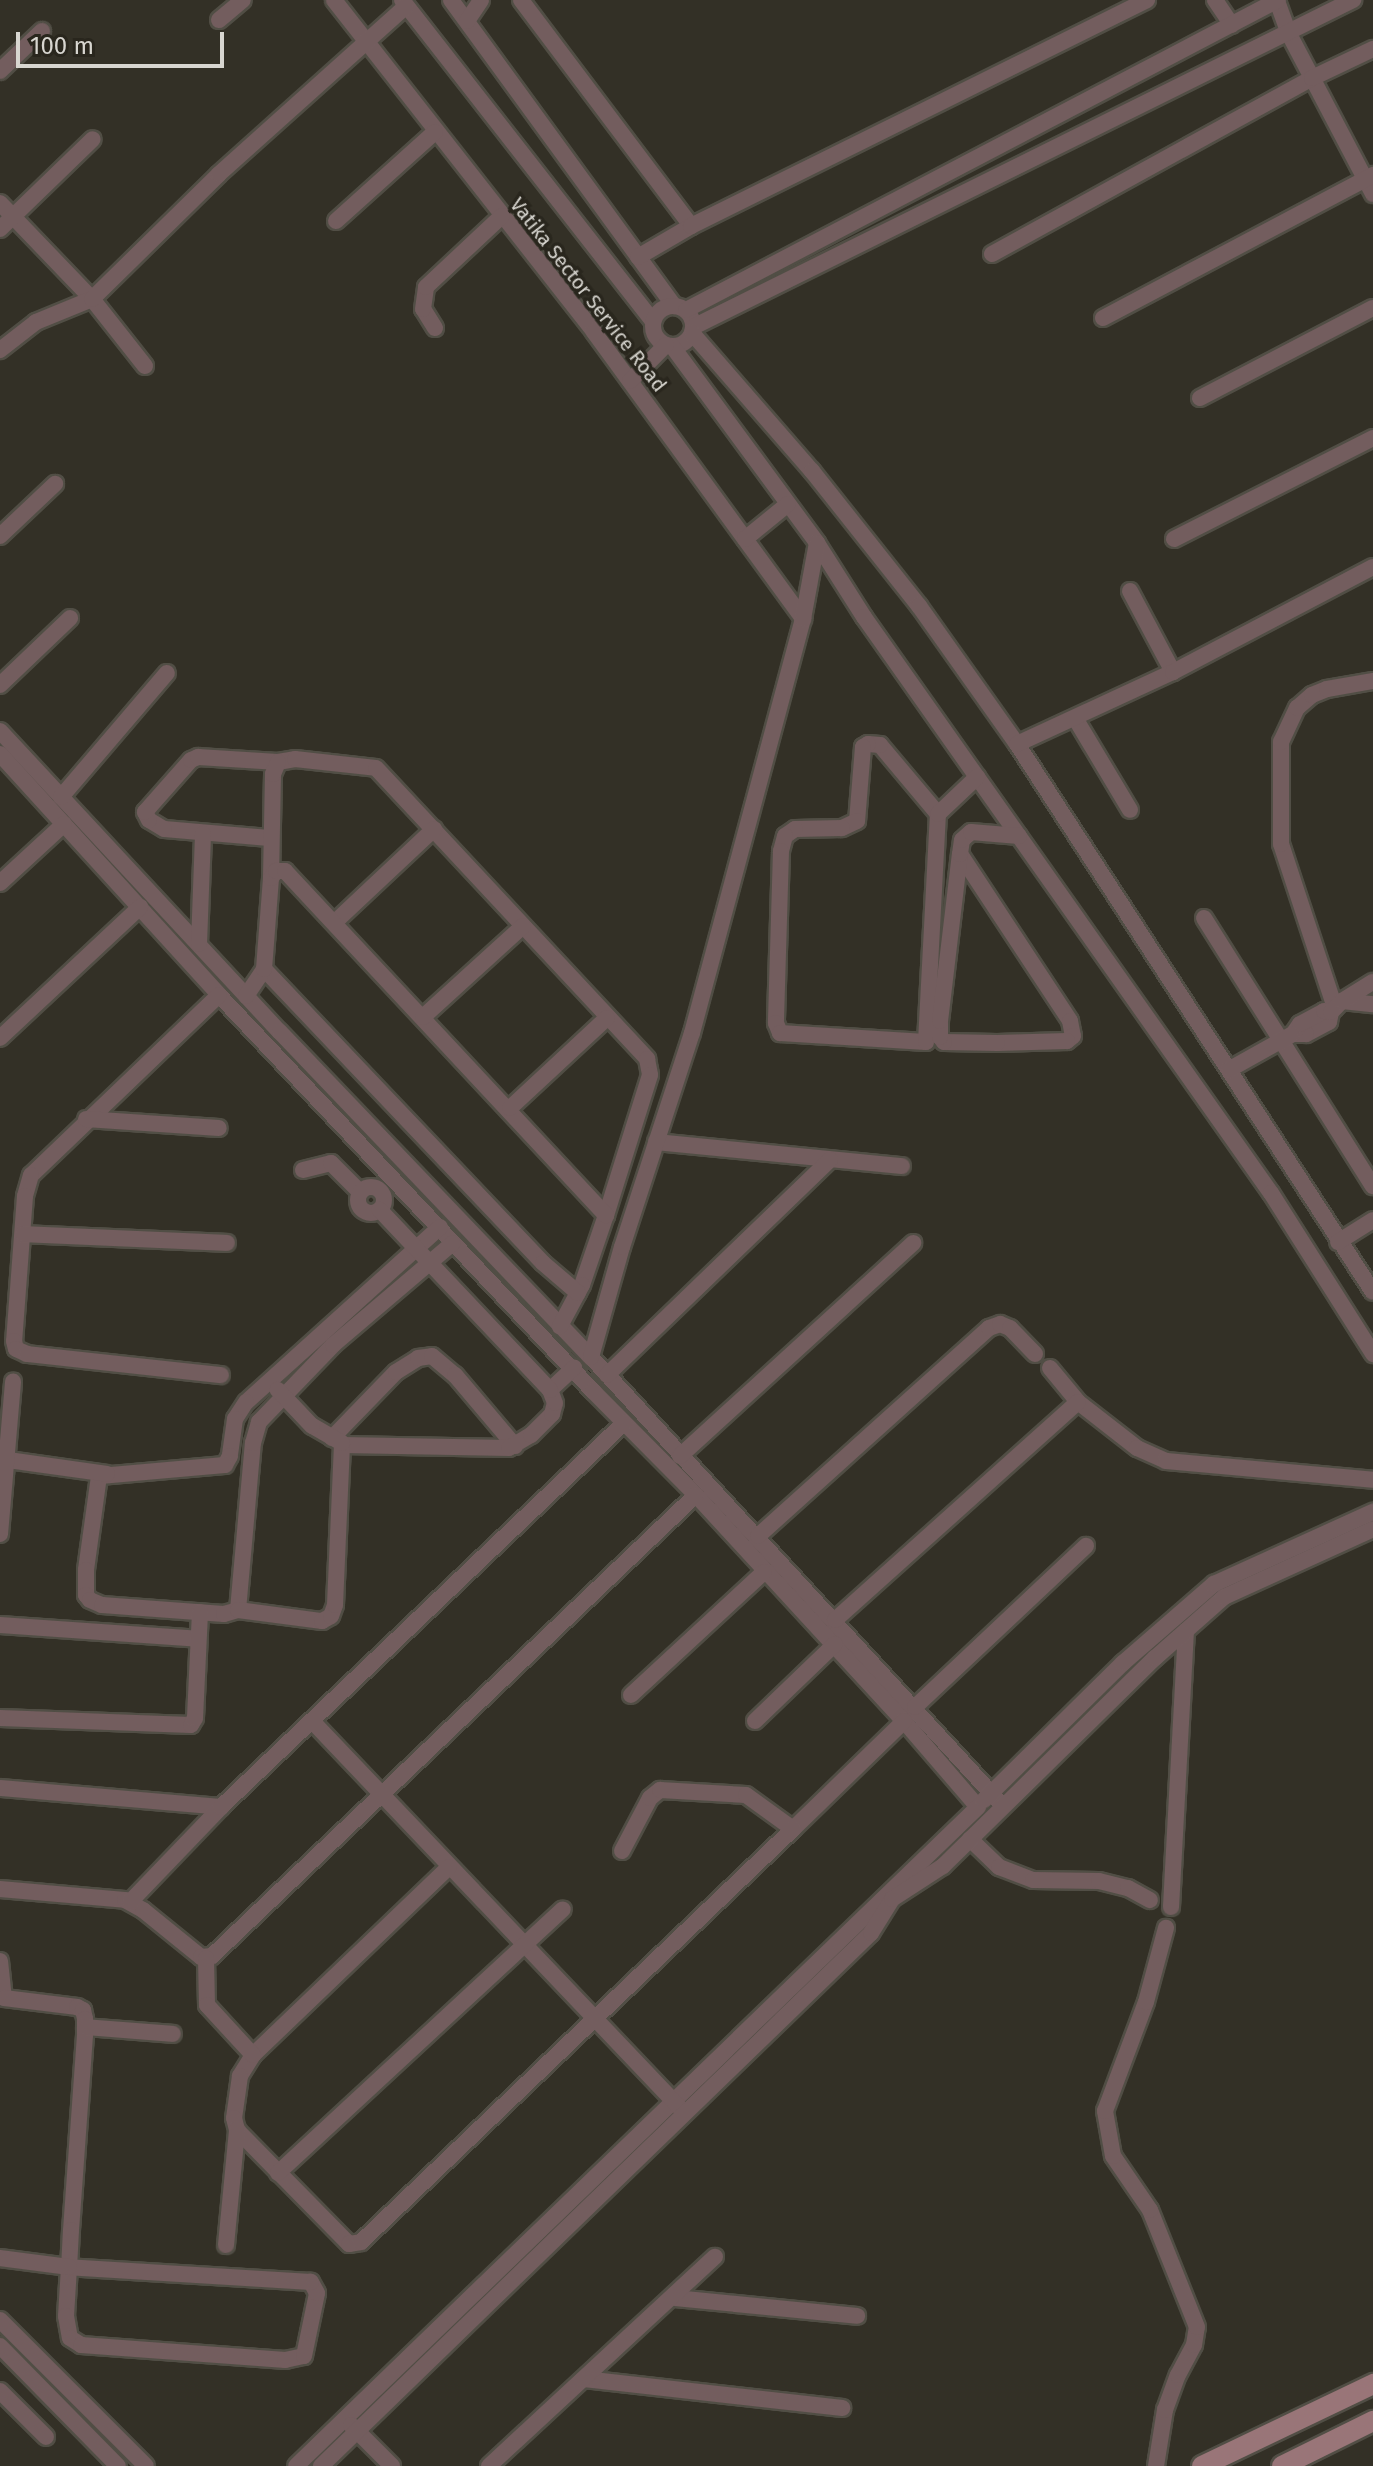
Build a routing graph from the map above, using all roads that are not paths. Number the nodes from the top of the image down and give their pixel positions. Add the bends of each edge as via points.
1 (243, 0) edge
2 (334, 0) edge
3 (451, 0) edge
4 (481, 0) edge
5 (521, 0) edge
6 (1147, 0) edge
7 (1215, 0) edge
8 (1240, 0) edge
9 (1278, 0) edge
10 (1353, 0) edge
11 (404, 3) edge
12 (1250, 14) junction
13 (219, 20) dead end
14 (467, 21) junction
15 (1232, 25) junction
16 (42, 31) dead end
17 (1288, 32) junction
18 (367, 42) junction
19 (1373, 49) edge
20 (0, 71) edge
21 (1312, 78) junction
22 (435, 132) junction
23 (93, 139) dead end
24 (1369, 176) edge
25 (1373, 194) edge
26 (0, 203) edge
27 (502, 216) junction
28 (336, 221) dead end
29 (6, 223) edge
30 (691, 226) junction
31 (992, 254) dead end
32 (638, 257) junction
33 (92, 299) junction
34 (680, 308) junction
35 (1373, 308) edge
36 (1103, 318) dead end
37 (653, 321) junction
38 (435, 328) dead end
39 (693, 330) junction
40 (669, 346) junction
41 (0, 350) edge
42 (145, 366) dead end
43 (630, 381) junction
44 (1200, 398) dead end
45 (1373, 438) edge
46 (55, 484) dead end
47 (788, 504) junction
48 (0, 536) edge
49 (745, 539) junction
50 (1174, 539) dead end
51 (817, 543) junction
52 (1373, 567) edge
53 (1130, 591) dead end
54 (70, 618) dead end
55 (803, 619) junction
56 (1173, 672) junction
57 (167, 673) dead end
58 (1373, 681) edge
59 (0, 685) edge
60 (1075, 718) junction
61 (0, 731) edge
62 (1017, 744) junction
63 (0, 754) edge
64 (278, 762) junction
65 (977, 777) junction
66 (61, 797) junction
67 (1130, 810) dead end
68 (938, 814) junction
69 (64, 824) junction
70 (434, 829) junction
71 (203, 834) junction
72 (1019, 836) junction
73 (269, 838) junction
74 (960, 854) junction
75 (271, 878) junction
76 (0, 883) edge
77 (140, 907) junction
78 (1204, 918) dead end
79 (335, 922) junction
80 (523, 926) junction
81 (199, 944) junction
82 (264, 969) junction
83 (1373, 982) edge
84 (219, 995) junction
85 (246, 996) junction
86 (1373, 1004) edge
87 (1336, 1007) junction
88 (423, 1017) junction
89 (607, 1018) junction
90 (280, 1032) junction
91 (1288, 1037) junction
92 (0, 1038) edge
93 (267, 1045) junction
94 (1230, 1069) junction
95 (510, 1108) junction
96 (86, 1119) junction
97 (219, 1128) dead end
98 (656, 1142) junction
99 (830, 1160) junction
100 (902, 1166) dead end
101 (303, 1170) dead end
102 (1373, 1186) edge
103 (606, 1215) junction
104 (1373, 1220) edge
105 (440, 1227) junction
106 (23, 1234) junction
107 (1338, 1242) junction
108 (227, 1243) dead end
109 (453, 1243) junction
110 (913, 1243) dead end
111 (417, 1247) junction
112 (431, 1263) junction
113 (508, 1270) junction
114 (495, 1286) junction
115 (1373, 1292) edge
116 (578, 1293) junction
117 (560, 1326) junction
118 (1035, 1354) dead end
119 (1373, 1354) edge
120 (591, 1357) junction
121 (574, 1368) junction
122 (1050, 1368) dead end
123 (221, 1375) dead end
124 (607, 1375) junction
125 (270, 1380) junction
126 (13, 1382) dead end
127 (550, 1390) junction
128 (283, 1396) junction
129 (1078, 1402) junction
130 (624, 1423) junction
131 (337, 1441) junction
132 (515, 1446) junction
133 (680, 1456) junction
134 (8, 1460) junction
135 (227, 1463) junction
136 (253, 1473) junction
137 (107, 1474) junction
138 (1373, 1480) edge
139 (696, 1495) junction
140 (1373, 1512) edge
141 (1373, 1529) edge
142 (0, 1534) edge
143 (758, 1536) junction
144 (1086, 1546) dead end
145 (764, 1572) junction
146 (797, 1580) junction
147 (785, 1593) junction
148 (238, 1610) junction
149 (200, 1612) junction
150 (835, 1620) junction
151 (0, 1625) edge
152 (1186, 1631) junction
153 (198, 1639) junction
154 (835, 1644) junction
155 (631, 1695) dead end
156 (909, 1714) junction
157 (0, 1718) edge
158 (755, 1721) dead end
159 (313, 1722) junction
160 (0, 1788) edge
161 (991, 1793) junction
162 (383, 1797) junction
163 (1003, 1806) junction
164 (221, 1807) junction
165 (984, 1812) junction
166 (793, 1829) junction
167 (970, 1839) junction
168 (622, 1851) dead end
169 (449, 1867) junction
170 (0, 1889) edge
171 (1150, 1900) dead end
172 (130, 1902) junction
173 (884, 1902) junction
174 (1171, 1907) dead end
175 (563, 1909) dead end
176 (1166, 1928) dead end
177 (524, 1943) junction
178 (206, 1958) junction
179 (0, 1961) edge
180 (593, 2018) junction
181 (85, 2027) junction
182 (173, 2034) dead end
183 (735, 2040) junction
184 (749, 2051) junction
185 (253, 2055) junction
186 (674, 2101) junction
187 (686, 2115) junction
188 (237, 2130) junction
189 (278, 2173) junction
190 (226, 2245) dead end
191 (715, 2257) dead end
192 (0, 2258) edge
193 (69, 2267) junction
194 (675, 2298) junction
195 (857, 2316) dead end
196 (0, 2320) edge
197 (0, 2346) edge
198 (584, 2379) junction
199 (1373, 2384) edge
200 (2, 2398) edge
201 (842, 2408) dead end
202 (1373, 2421) edge
203 (351, 2425) junction
204 (46, 2437) dead end
205 (118, 2466) edge
206 (146, 2466) edge
207 (296, 2466) edge
208 (321, 2466) edge
209 (392, 2466) edge
210 (489, 2466) edge
211 (1156, 2466) edge
212 (1202, 2466) edge
213 (1282, 2466) edge

1 - 13 street
2 - 18 street, Vatika Sector Service Road
3 - 14 street
4 - 14 street
5 - 30 street
6 - 30 street
7 - 15 street
8 - 12 street
9 - 12 street
9 - 17 street
10 - 17 street
11 - 18 street
11 - 37 street
12 - 15 street
14 - 32 street
15 - 34 street
16 - 20 street
17 - 21 street
17 - 39 street
18 - 22 street, Vatika Sector Service Road
18 - 33 street via 219,174
19 - 21 street
21 - 24 street
21 - 31 street
22 - 27 street, Vatika Sector Service Road
22 - 28 street
23 - 29 street
24 - 25 street
24 - 36 street
26 - 29 street
27 - 38 street via 426,287 423,309
27 - 43 street, Vatika Sector Service Road
29 - 33 street
30 - 32 street
32 - 34 street
33 - 41 street via 36,322
33 - 42 street
34 - 37 street via 661,310
34 - 39 street
35 - 44 street
37 - 40 street via 654,333
39 - 40 street via 684,343
39 - 62 street via 919,606
40 - 43 street
40 - 47 street
43 - 49 street, Vatika Sector Service Road
45 - 50 street
46 - 48 street
47 - 49 street
47 - 51 street
49 - 55 street, Vatika Sector Service Road
51 - 55 street
51 - 65 street
52 - 56 street
53 - 56 street
54 - 59 street
55 - 98 street via 692,1033
56 - 60 street
57 - 66 street
58 - 87 street via 1312,695 1297,708 1281,742 1281,844
60 - 62 street
60 - 67 street
61 - 66 street
62 - 94 street
63 - 69 street
64 - 70 street via 295,759 376,768
64 - 71 street via 198,757 146,808 154,825
64 - 73 street
65 - 68 street
65 - 72 street
66 - 81 street
68 - 68 street via 880,745 868,744 863,747 857,821 842,828 795,829 785,836 776,1023 780,1033 926,1042
69 - 76 street
69 - 77 street
70 - 79 street
70 - 80 street
71 - 73 street
71 - 81 street
72 - 74 street via 971,832 962,840
72 - 119 street via 1271,1193
73 - 75 street
74 - 74 street via 940,1037 944,1042 1067,1041 1073,1036 1070,1021
75 - 79 street via 276,871 285,871
75 - 82 street
77 - 84 street
77 - 92 street
78 - 91 street
79 - 88 street
80 - 88 street
80 - 89 street
81 - 85 street
82 - 85 street
82 - 116 street via 543,1263
83 - 87 street
84 - 93 street
84 - 96 street
85 - 90 street
86 - 87 street
87 - 91 street via 1300,1024
88 - 95 street
89 - 95 street
89 - 103 street via 647,1059 650,1075
90 - 93 street
90 - 113 street
91 - 94 street
91 - 102 street
93 - 105 street
94 - 107 street
95 - 103 street
96 - 97 street
96 - 106 street via 31,1175
98 - 99 street
98 - 120 street
99 - 100 street
99 - 124 street
101 - 111 street via 331,1163 360,1192 368,1187 380,1190 380,1210
103 - 116 street
104 - 107 street
105 - 109 street
105 - 111 street
106 - 108 street
106 - 123 street via 16,1349
107 - 115 street
109 - 112 street
109 - 114 street
110 - 133 street
111 - 112 street
111 - 125 street
112 - 127 street
112 - 128 street via 333,1345
113 - 114 street
113 - 117 street
114 - 121 street
116 - 117 street
117 - 120 street
118 - 143 street via 1010,1328 989,1328
120 - 124 street
121 - 127 street
121 - 130 street
122 - 129 street
124 - 133 street
125 - 128 street
125 - 135 street via 238,1411
126 - 134 street
127 - 132 street via 552,1414
128 - 131 street via 312,1426
128 - 136 street via 256,1429
129 - 138 street via 1137,1448 1166,1461
129 - 150 street
130 - 139 street
130 - 159 street
131 - 132 street
131 - 132 street via 396,1372 432,1356 455,1375
131 - 148 street via 336,1591 331,1616 322,1621
133 - 143 street
134 - 137 street
134 - 142 street
135 - 136 street
135 - 137 street via 217,1468
136 - 148 street
137 - 149 street via 97,1481 86,1570 88,1597 102,1605
139 - 145 street
139 - 162 street
140 - 161 street via 1214,1584 1123,1663
141 - 152 street via 1224,1597
143 - 146 street
144 - 156 street
145 - 147 street
145 - 155 street
146 - 147 street
146 - 150 street
147 - 154 street
148 - 149 street
149 - 153 street
150 - 156 street
151 - 153 street
152 - 163 street
152 - 174 street
153 - 157 street via 195,1718 189,1726
154 - 156 street
154 - 158 street
156 - 161 street
156 - 165 street
156 - 166 street
159 - 162 street
159 - 164 street
160 - 164 street
161 - 163 street
161 - 165 street
162 - 169 street
162 - 178 street
163 - 165 street
164 - 172 street
165 - 167 street
165 - 173 street
166 - 168 street via 746,1795 660,1790 650,1798
166 - 180 street
167 - 171 street via 999,1867 1033,1880 1099,1881
167 - 173 street via 935,1872
169 - 177 street
169 - 185 street
170 - 172 street
172 - 178 street
173 - 183 street
173 - 184 street via 871,1933
175 - 177 street
176 - 211 street via 1146,2002 1108,2095 1105,2121 1113,2156 1150,2210 1197,2327 1165,2410
177 - 180 street
177 - 189 street
178 - 185 street via 207,2005
179 - 181 street via 4,1998 81,2009
180 - 186 street
180 - 189 street via 361,2242 346,2243
181 - 182 street
181 - 193 street
183 - 184 street
183 - 186 street
184 - 187 street
185 - 188 street via 237,2087
186 - 187 street
186 - 203 street
187 - 203 street
188 - 189 street
188 - 190 street
191 - 194 street
192 - 193 street
193 - 193 street via 311,2282 317,2293 304,2356 285,2360 81,2345 67,2332
194 - 195 street
194 - 198 street
196 - 206 street
197 - 205 street
198 - 201 street
198 - 210 street
199 - 212 street
200 - 204 street
202 - 213 street
203 - 207 street
203 - 208 street
203 - 209 street

